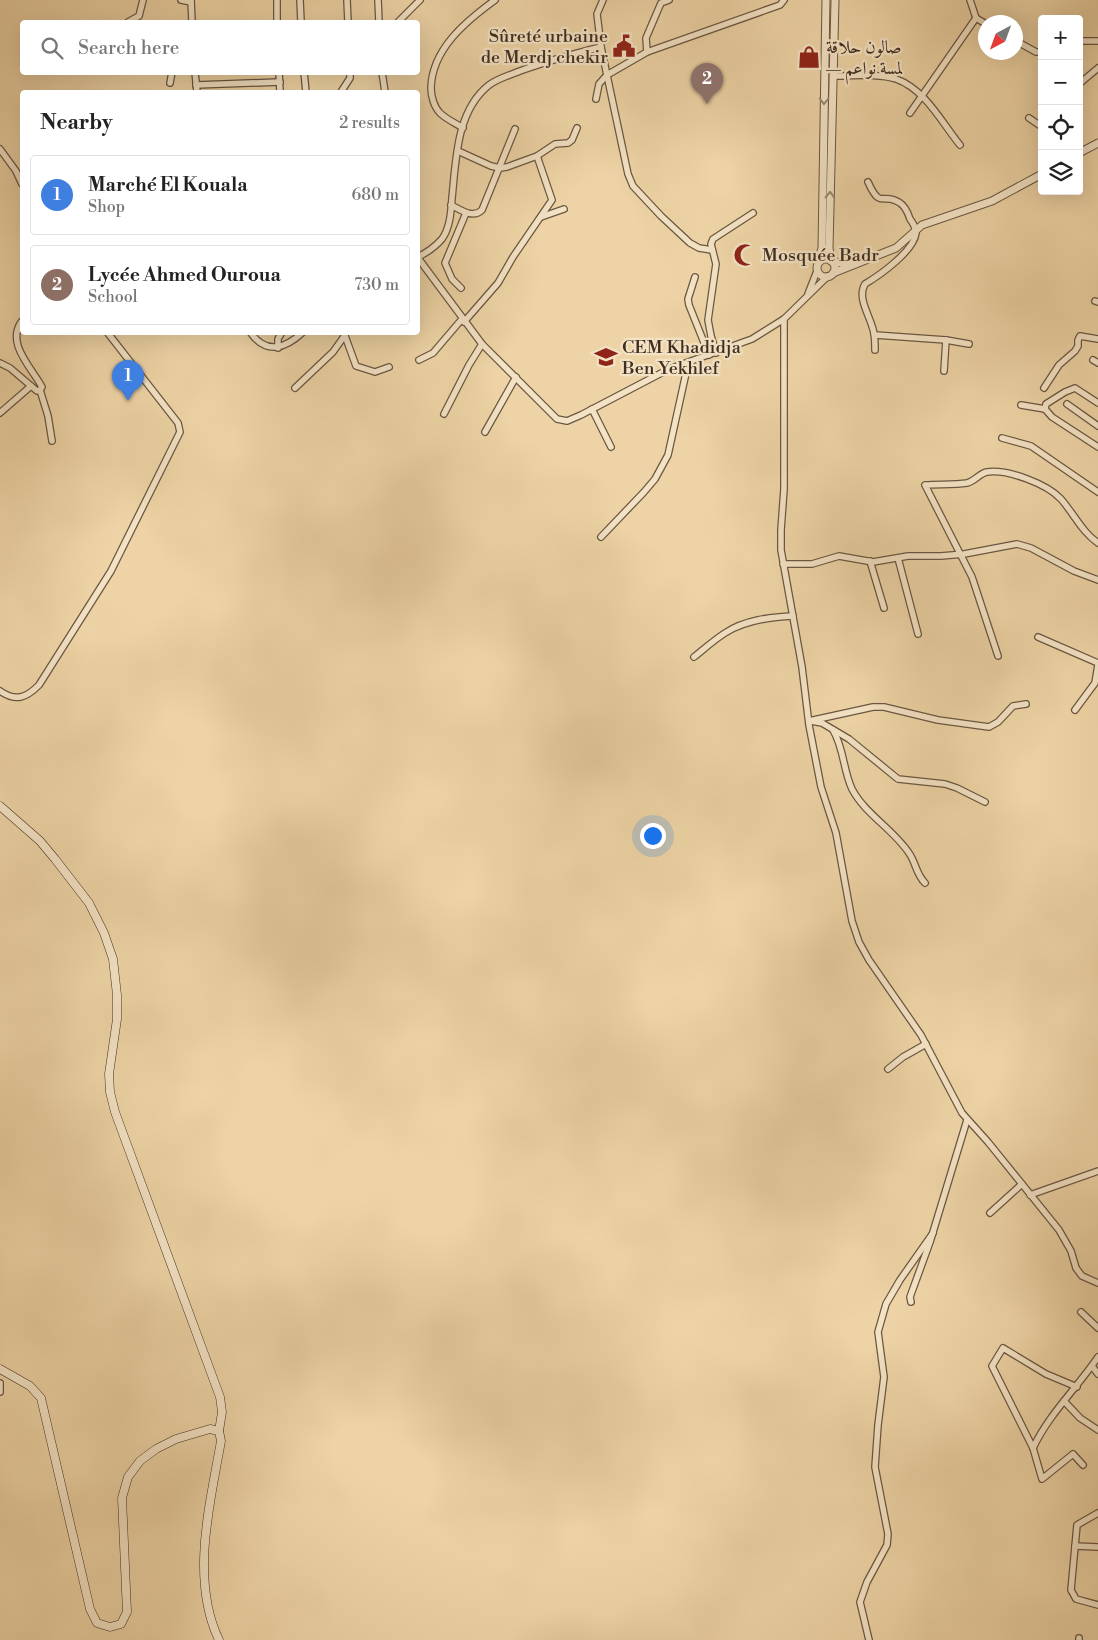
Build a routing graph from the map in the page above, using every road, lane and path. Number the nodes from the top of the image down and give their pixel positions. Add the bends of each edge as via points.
1 (143, 0) edge
2 (181, 0) edge
3 (276, 0) edge
4 (300, 0) edge
5 (347, 0) edge
6 (378, 0) edge
7 (420, 0) edge
8 (495, 0) edge
9 (603, 0) edge
10 (669, 0) edge
11 (784, 0) edge
12 (826, 0) edge
13 (835, 0) edge
14 (970, 0) edge
15 (191, 1) edge
16 (141, 12) junction
17 (976, 18) joint
18 (132, 20) edge
19 (138, 20) edge
20 (192, 20) edge
21 (278, 20) edge
22 (301, 20) edge
23 (348, 20) edge
24 (379, 20) edge
25 (400, 20) edge
26 (1083, 41) edge
27 (1098, 41) edge
28 (1023, 45) edge
29 (601, 47) junction
30 (647, 52) junction
31 (1038, 52) edge
32 (1098, 68) edge
33 (171, 75) edge
34 (195, 75) edge
35 (279, 75) edge
36 (304, 75) edge
37 (350, 75) edge
38 (382, 75) edge
39 (607, 75) junction
40 (833, 76) junction
41 (1083, 81) edge
42 (280, 82) junction
43 (170, 83) dead end
44 (196, 84) junction
45 (197, 90) edge
46 (280, 90) edge
47 (306, 90) edge
48 (342, 90) edge
49 (385, 90) edge
50 (922, 96) junction
51 (596, 99) dead end
52 (910, 113) dead end
53 (1029, 118) dead end
54 (1038, 124) edge
55 (463, 128) junction
56 (578, 128) dead end
57 (516, 129) dead end
58 (1098, 143) edge
59 (960, 146) dead end
60 (0, 149) edge
61 (458, 151) junction
62 (1083, 152) edge
63 (537, 156) junction
64 (500, 168) junction
65 (1038, 176) edge
66 (20, 180) edge
67 (868, 182) dead end
68 (452, 205) junction
69 (564, 208) dead end
70 (466, 213) junction
71 (753, 213) dead end
72 (541, 218) junction
73 (916, 230) junction
74 (712, 250) junction
75 (420, 257) edge
76 (832, 261) junction
77 (818, 262) junction
78 (856, 264) junction
79 (420, 265) edge
80 (817, 272) junction
81 (831, 275) junction
82 (696, 277) dead end
83 (461, 288) dead end
84 (808, 294) junction
85 (784, 319) junction
86 (463, 320) junction
87 (20, 325) edge
88 (110, 335) edge
89 (252, 335) edge
90 (280, 335) edge
91 (299, 335) edge
92 (344, 335) edge
93 (345, 335) edge
94 (875, 335) junction
95 (1098, 339) edge
96 (946, 340) junction
97 (482, 344) junction
98 (970, 344) dead end
99 (278, 348) junction
100 (874, 350) dead end
101 (716, 353) junction
102 (709, 356) junction
103 (419, 360) dead end
104 (0, 363) edge
105 (688, 364) junction
106 (389, 366) dead end
107 (944, 371) dead end
108 (516, 378) junction
109 (31, 386) junction
110 (295, 388) dead end
111 (1044, 388) dead end
112 (40, 390) junction
113 (1098, 403) edge
114 (1067, 404) dead end
115 (1021, 405) dead end
116 (1045, 408) junction
117 (592, 409) junction
118 (0, 413) edge
119 (444, 414) dead end
120 (1098, 426) edge
121 (485, 432) dead end
122 (1002, 438) dead end
123 (52, 441) dead end
124 (611, 447) dead end
125 (1098, 447) edge
126 (1098, 492) edge
127 (601, 536) dead end
128 (1098, 543) edge
129 (959, 554) junction
130 (898, 558) junction
131 (870, 561) junction
132 (783, 564) junction
133 (1098, 580) edge
134 (884, 608) dead end
135 (792, 616) junction
136 (918, 634) dead end
137 (1038, 637) dead end
138 (998, 656) dead end
139 (694, 657) dead end
140 (1098, 664) edge
141 (0, 691) edge
142 (1026, 704) dead end
143 (1075, 710) dead end
144 (809, 721) junction
145 (833, 729) junction
146 (985, 802) dead end
147 (0, 806) edge
148 (925, 883) dead end
149 (926, 1044) junction
150 (888, 1069) dead end
151 (967, 1120) junction
152 (1098, 1171) edge
153 (1022, 1184) junction
154 (1030, 1195) junction
155 (990, 1213) dead end
156 (933, 1233) junction
157 (1098, 1283) edge
158 (911, 1302) dead end
159 (1081, 1312) dead end
160 (1098, 1328) edge
161 (1098, 1357) edge
162 (1092, 1366) junction
163 (0, 1369) edge
164 (1098, 1374) edge
165 (0, 1382) edge
166 (1077, 1387) junction
167 (0, 1392) edge
168 (1064, 1401) junction
169 (1098, 1430) edge
170 (219, 1431) junction
171 (1033, 1448) junction
172 (1083, 1465) dead end
173 (1098, 1513) edge
174 (1075, 1546) junction
175 (1098, 1547) edge
176 (1098, 1605) edge
177 (219, 1640) edge
178 (869, 1640) edge

1 - 16 street
2 - 15 street
3 - 21 street
4 - 22 street
5 - 23 street
6 - 24 street
7 - 25 street
8 - 55 street via 473,16 452,38 442,51 431,77 435,106
9 - 29 street via 598,14
10 - 30 street via 661,3 646,38
11 - 30 street via 780,5
12 -> 77 street via 822,248
13 - 40 street
14 - 17 street
15 - 20 street
16 - 18 street
16 - 19 street
17 - 50 street
26 - 27 street
28 - 31 street
29 - 39 street
29 - 55 street via 557,58 490,84 479,93 466,113
30 - 39 street
32 - 41 street
33 - 43 street
34 - 44 street
35 - 42 street
36 - 47 street
37 - 48 street
38 - 49 street
39 - 51 street via 599,84
39 - 74 street via 633,186 690,243
40 - 50 street via 895,78
76 -> 40 street via 829,248
42 - 44 street
42 - 46 street
44 - 45 street
50 - 52 street
50 - 59 street
53 - 54 street
55 - 61 street
56 - 63 street via 568,143 555,144
57 - 64 street
58 - 62 street
60 - 66 street
61 - 64 street
61 - 68 street
63 - 64 street
63 - 72 street via 552,197
64 - 70 street via 482,210
65 - 73 street via 992,201 940,218
67 - 73 street via 877,198 893,199 904,205
68 - 70 street
68 - 75 street via 442,239
69 - 72 street
70 - 83 street via 445,263 452,279
71 - 74 street via 713,239
72 - 86 street via 498,283
73 - 78 street via 896,248
73 - 94 street via 914,239 898,260 863,288 862,298
74 - 101 street via 716,264 708,320
76 - 77 street
76 - 78 street
76 - 81 street via 835,267
77 - 80 street
78 - 81 street
79 - 86 street
80 - 81 street via 822,276
80 - 84 street
81 - 84 street
82 - 102 street via 688,299
84 - 85 street
85 - 101 street via 752,339
85 - 132 street
86 - 97 street
86 - 103 street via 434,353
87 - 112 street via 16,341 42,387
88 - 141 street via 178,423 180,432 111,571 39,685 30,694 18,698
89 - 99 street via 255,340
90 - 99 street
91 - 99 street
92 - 110 street via 333,352
93 - 106 street via 356,366 375,372
94 - 96 street
94 - 100 street
95 - 111 street via 1080,336 1075,351 1059,364
96 - 98 street
96 - 107 street
97 - 108 street
97 - 119 street
101 - 102 street
102 - 105 street
104 - 109 street
105 - 117 street via 669,369
105 - 127 street via 668,455 662,468 644,492
108 - 117 street via 557,419 567,420
108 - 121 street
109 - 112 street
109 - 118 street
112 - 123 street
113 - 116 street via 1075,388 1046,404
114 - 120 street
115 - 116 street
116 - 125 street via 1052,417
117 - 124 street
122 - 126 street via 1031,446
128 - 129 street via 1052,491 1022,477 985,472 968,483 925,485
129 - 130 street
129 - 133 street via 1017,544
129 - 138 street via 972,577
130 - 131 street
130 - 136 street
131 - 132 street via 839,556 812,564
131 - 134 street
132 - 135 street
135 - 139 street via 758,620 726,632
135 - 144 street
137 - 140 street
140 - 143 street via 1095,683
142 - 144 street via 1013,706 989,727 938,720 884,707
144 - 145 street
144 - 149 street via 859,942
145 - 146 street via 898,779 945,784
145 - 148 street via 852,789 907,850
147 - 170 main road via 40,841 55,859 89,903 109,945 117,1011 109,1074 110,1092 220,1397
149 - 150 street
149 - 151 street
151 - 153 street
151 - 156 street
152 - 154 street
153 - 154 street
153 - 155 street
154 - 157 street via 1059,1230 1082,1276
156 - 158 street
156 - 178 street via 886,1304 878,1332 884,1376 875,1467 888,1534 887,1545 860,1602
159 - 160 street
161 - 162 street
162 - 164 street
162 - 166 street
163 - 170 main road via 30,1386 41,1398 90,1609 97,1623 110,1627 121,1624 127,1612 122,1498 128,1477 140,1461 156,1449 210,1429
165 - 167 street
166 - 168 street
166 - 171 street via 1046,1374 1003,1348 992,1366
168 - 169 street via 1080,1418
168 - 171 street via 1046,1423
170 - 177 main road via 221,1441 203,1568 206,1594
171 - 172 street via 1042,1479 1073,1454
173 - 174 street via 1077,1525
174 - 175 street
174 - 176 street via 1071,1590 1076,1599

